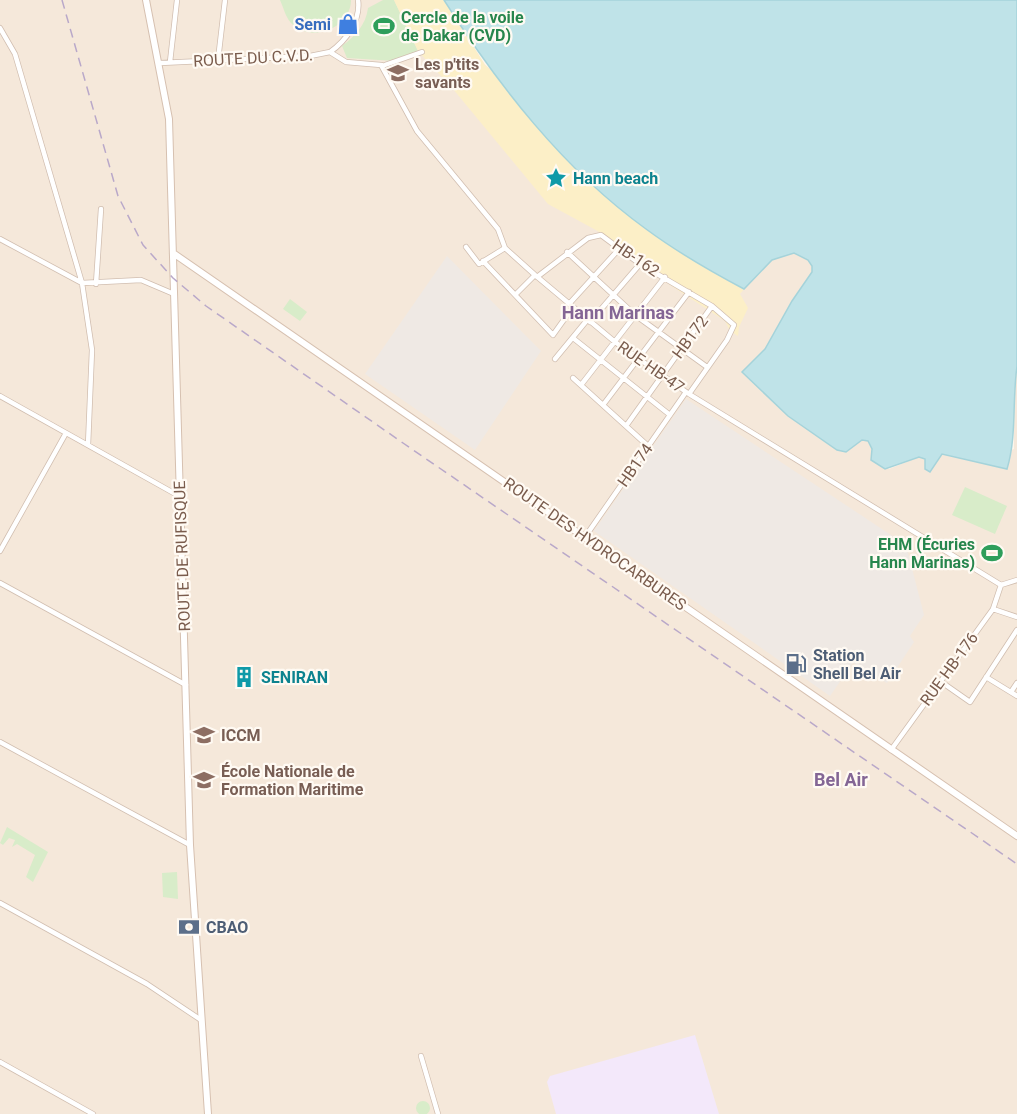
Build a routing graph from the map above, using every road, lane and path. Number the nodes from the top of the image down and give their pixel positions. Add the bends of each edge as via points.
1 (146, 0) edge
2 (177, 0) edge
3 (225, 0) edge
4 (358, 0) edge
5 (0, 28) edge
6 (330, 52) junction
7 (422, 52) dead end
8 (218, 60) junction
9 (170, 62) junction
10 (160, 63) junction
11 (381, 65) junction
12 (101, 209) dead end
13 (0, 239) edge
14 (466, 247) dead end
15 (505, 248) junction
16 (620, 248) junction
17 (567, 252) junction
18 (173, 253) junction
19 (481, 263) junction
20 (640, 264) junction
21 (536, 276) junction
22 (593, 277) junction
23 (665, 277) junction
24 (82, 283) junction
25 (96, 284) junction
26 (689, 292) junction
27 (174, 294) junction
28 (515, 295) junction
29 (614, 297) junction
30 (571, 305) junction
31 (712, 306) junction
32 (635, 315) junction
33 (589, 320) junction
34 (734, 325) joint
35 (658, 333) junction
36 (573, 338) junction
37 (615, 342) junction
38 (681, 349) junction
39 (555, 359) dead end
40 (638, 360) junction
41 (600, 361) junction
42 (707, 367) junction
43 (662, 376) junction
44 (573, 378) dead end
45 (623, 379) junction
46 (581, 385) junction
47 (687, 393) junction
48 (0, 396) edge
49 (646, 397) junction
50 (603, 405) junction
51 (670, 415) junction
52 (626, 426) junction
53 (66, 433) junction
54 (88, 445) junction
55 (648, 446) junction
56 (179, 496) junction
57 (585, 537) junction
58 (0, 551) edge
59 (1017, 580) edge
60 (0, 583) edge
61 (1001, 585) junction
62 (993, 609) junction
63 (1017, 618) edge
64 (1017, 630) edge
65 (986, 677) junction
66 (940, 681) junction
67 (1017, 683) edge
68 (186, 686) junction
69 (1011, 692) junction
70 (1017, 696) edge
71 (0, 742) edge
72 (891, 750) junction
73 (1017, 836) edge
74 (190, 845) junction
75 (0, 903) edge
76 (201, 1020) junction
77 (421, 1056) dead end
78 (0, 1062) edge
79 (93, 1114) edge
80 (208, 1114) edge
81 (438, 1114) edge

1 - 10 main road, ROUTE DE RUFISQUE
2 - 9 street
3 - 8 street
4 - 6 street via 360,9 352,27
5 - 24 street via 15,54
6 - 8 street, ROUTE DU C.V.D.
6 - 11 street, ROUTE DU C.V.D. via 346,62
7 - 11 street
8 - 9 street, ROUTE DU C.V.D.
9 - 10 street, ROUTE DU C.V.D.
10 - 18 main road, ROUTE DE RUFISQUE via 169,119
11 - 15 street, RUE HB-47 via 417,131 498,229
12 - 25 street
13 - 24 street
14 - 19 street
15 - 19 street
15 - 21 street, RUE HB-47
16 - 17 street, HB-162 via 605,236 596,235
16 - 20 street, HB-162
16 - 22 street
17 - 21 street, HB-162
17 - 22 street
18 - 27 main road, ROUTE DE RUFISQUE
18 - 57 main road, ROUTE DES HYDROCARBURES
19 - 28 street
20 - 23 street, HB-162
20 - 29 street
21 - 28 street, HB-162
21 - 30 street, RUE HB-47
22 - 29 street
22 - 30 street
23 - 26 street, HB-162
23 - 32 street
24 - 25 street
24 - 54 street via 92,350
25 - 27 street via 141,280
26 - 31 street, HB-162
26 - 35 street
27 - 56 main road, ROUTE DE RUFISQUE
28 - 30 street via 553,335
29 - 32 street
29 - 33 street
30 - 33 street, RUE HB-47
31 - 34 street, HB-162
31 - 38 street, HB172
32 - 35 street
32 - 37 street
33 - 36 street
33 - 37 street, RUE HB-47
34 - 42 street, HB174
35 - 38 street
35 - 40 street
36 - 39 street
36 - 41 street
37 - 40 street, RUE HB-47
37 - 41 street
38 - 42 street
38 - 43 street, HB172
40 - 43 street, RUE HB-47
40 - 45 street
41 - 45 street
41 - 46 street
42 - 47 street, HB174
43 - 47 street, RUE HB-47
43 - 49 street, HB172
44 - 46 street
45 - 49 street
45 - 50 street
46 - 50 street
47 - 51 street, HB174
47 - 61 street, RUE HB-47
48 - 53 street
49 - 51 street
49 - 52 street, HB172
50 - 52 street
51 - 55 street, HB174
52 - 55 street
53 - 54 street
53 - 58 street
54 - 56 street
55 - 57 street, HB174
56 - 68 main road, ROUTE DE RUFISQUE
57 - 72 main road, ROUTE DES HYDROCARBURES
59 - 61 street
60 - 68 street
61 - 62 street, RUE HB-176
62 - 63 street
62 - 66 street, RUE HB-176
64 - 65 street
65 - 66 street via 970,702
65 - 69 street
66 - 72 street, RUE HB-176
67 - 69 street
68 - 74 main road, ROUTE DE RUFISQUE
69 - 70 street
71 - 74 street
72 - 73 main road, ROUTE DES HYDROCARBURES
74 - 76 main road, ROUTE DE RUFISQUE
75 - 76 street via 147,984
76 - 80 main road, ROUTE DE RUFISQUE
77 - 81 street
78 - 79 street

